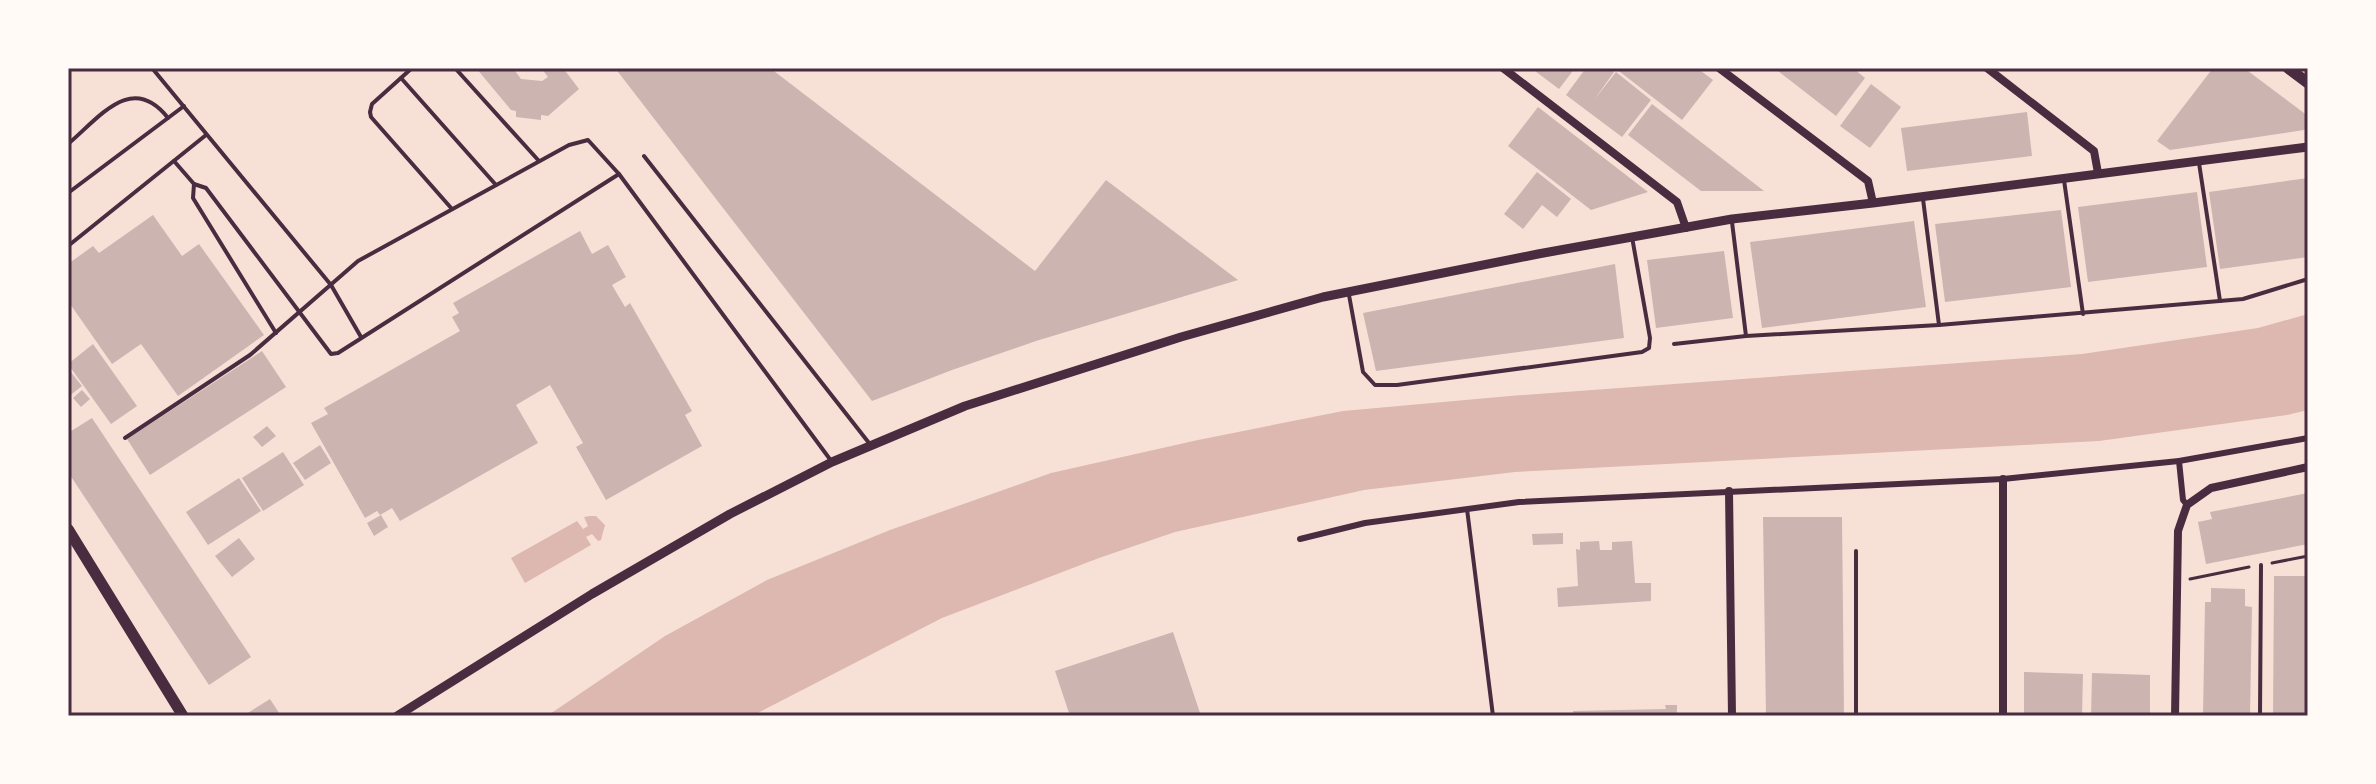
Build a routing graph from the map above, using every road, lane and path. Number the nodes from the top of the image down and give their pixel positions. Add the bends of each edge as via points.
1 (152, 68) edge
2 (412, 68) edge
3 (455, 68) edge
4 (1503, 68) edge
5 (1719, 68) edge
6 (1987, 68) edge
7 (2288, 68) edge
8 (401, 78) junction
9 (2308, 83) edge
10 (184, 106) junction
11 (168, 118) junction
12 (207, 134) junction
13 (68, 144) edge
14 (2308, 147) edge
15 (644, 156) dead end
16 (174, 161) junction
17 (540, 161) junction
18 (2199, 161) junction
19 (2098, 173) junction
20 (619, 174) junction
21 (2064, 178) junction
22 (194, 184) junction
23 (496, 185) junction
24 (68, 193) edge
25 (1922, 196) junction
26 (1873, 203) junction
27 (452, 209) junction
28 (1732, 219) junction
29 (1686, 228) junction
30 (1632, 237) junction
31 (68, 246) edge
32 (2308, 279) edge
33 (331, 285) junction
34 (1348, 292) junction
35 (2220, 302) junction
36 (300, 312) junction
37 (2083, 314) junction
38 (1939, 325) junction
39 (276, 333) junction
40 (1746, 336) junction
41 (361, 337) junction
42 (1674, 344) dead end
43 (125, 438) dead end
44 (2308, 438) edge
45 (870, 445) junction
46 (2179, 461) junction
47 (832, 462) junction
48 (2308, 467) edge
49 (2003, 479) junction
50 (1729, 491) junction
51 (2187, 505) junction
52 (1467, 509) junction
53 (68, 529) edge
54 (1300, 539) dead end
55 (1856, 551) dead end
56 (2308, 556) edge
57 (2261, 565) junction
58 (2177, 581) junction
59 (183, 716) edge
60 (397, 716) edge
61 (1493, 716) edge
62 (1732, 716) edge
63 (1856, 716) edge
64 (2003, 716) edge
65 (2175, 716) edge
66 (2260, 716) edge

1 - 10 lane
2 - 8 lane
3 - 17 lane
4 - 29 street via 1677,202
5 - 26 street via 1868,181
6 - 19 street via 2094,151
7 - 9 main road
8 - 23 lane
8 - 27 lane via 372,104 371,117
10 - 11 lane
10 - 12 lane
11 - 13 lane via 150,101 122,99
11 - 24 lane
12 - 16 lane
12 - 33 lane
14 - 18 street
15 - 45 lane
16 - 22 lane
16 - 31 lane
17 - 20 lane via 588,140
17 - 23 lane
18 - 19 street
18 - 35 lane
19 - 21 street
20 - 41 lane
20 - 47 lane
21 - 25 street
21 - 37 lane
22 - 36 lane via 206,188
22 - 39 lane via 193,198
23 - 27 lane
25 - 26 street
25 - 38 lane
26 - 28 street
27 - 33 lane via 358,261
28 - 29 street
28 - 40 lane
29 - 30 street
30 - 34 street
30 - 34 lane via 1650,338 1649,348 1642,352 1375,385 1363,372
32 - 35 lane
33 - 36 lane
33 - 41 lane
34 - 45 street via 1064,373
35 - 37 lane
36 - 39 lane
36 - 41 lane via 331,354
37 - 38 lane
38 - 40 lane
39 - 43 lane
40 - 42 lane
44 - 46 street
45 - 47 street
46 - 49 street
46 - 51 street
47 - 60 street via 606,586
48 - 51 street via 2211,488
49 - 50 street
49 - 64 street
50 - 52 street
50 - 62 street
51 - 58 street via 2178,531
52 - 54 street via 1365,523
52 - 61 lane
53 - 59 main road
55 - 63 lane
56 - 57 path
57 - 58 path
57 - 66 lane
58 - 65 street

